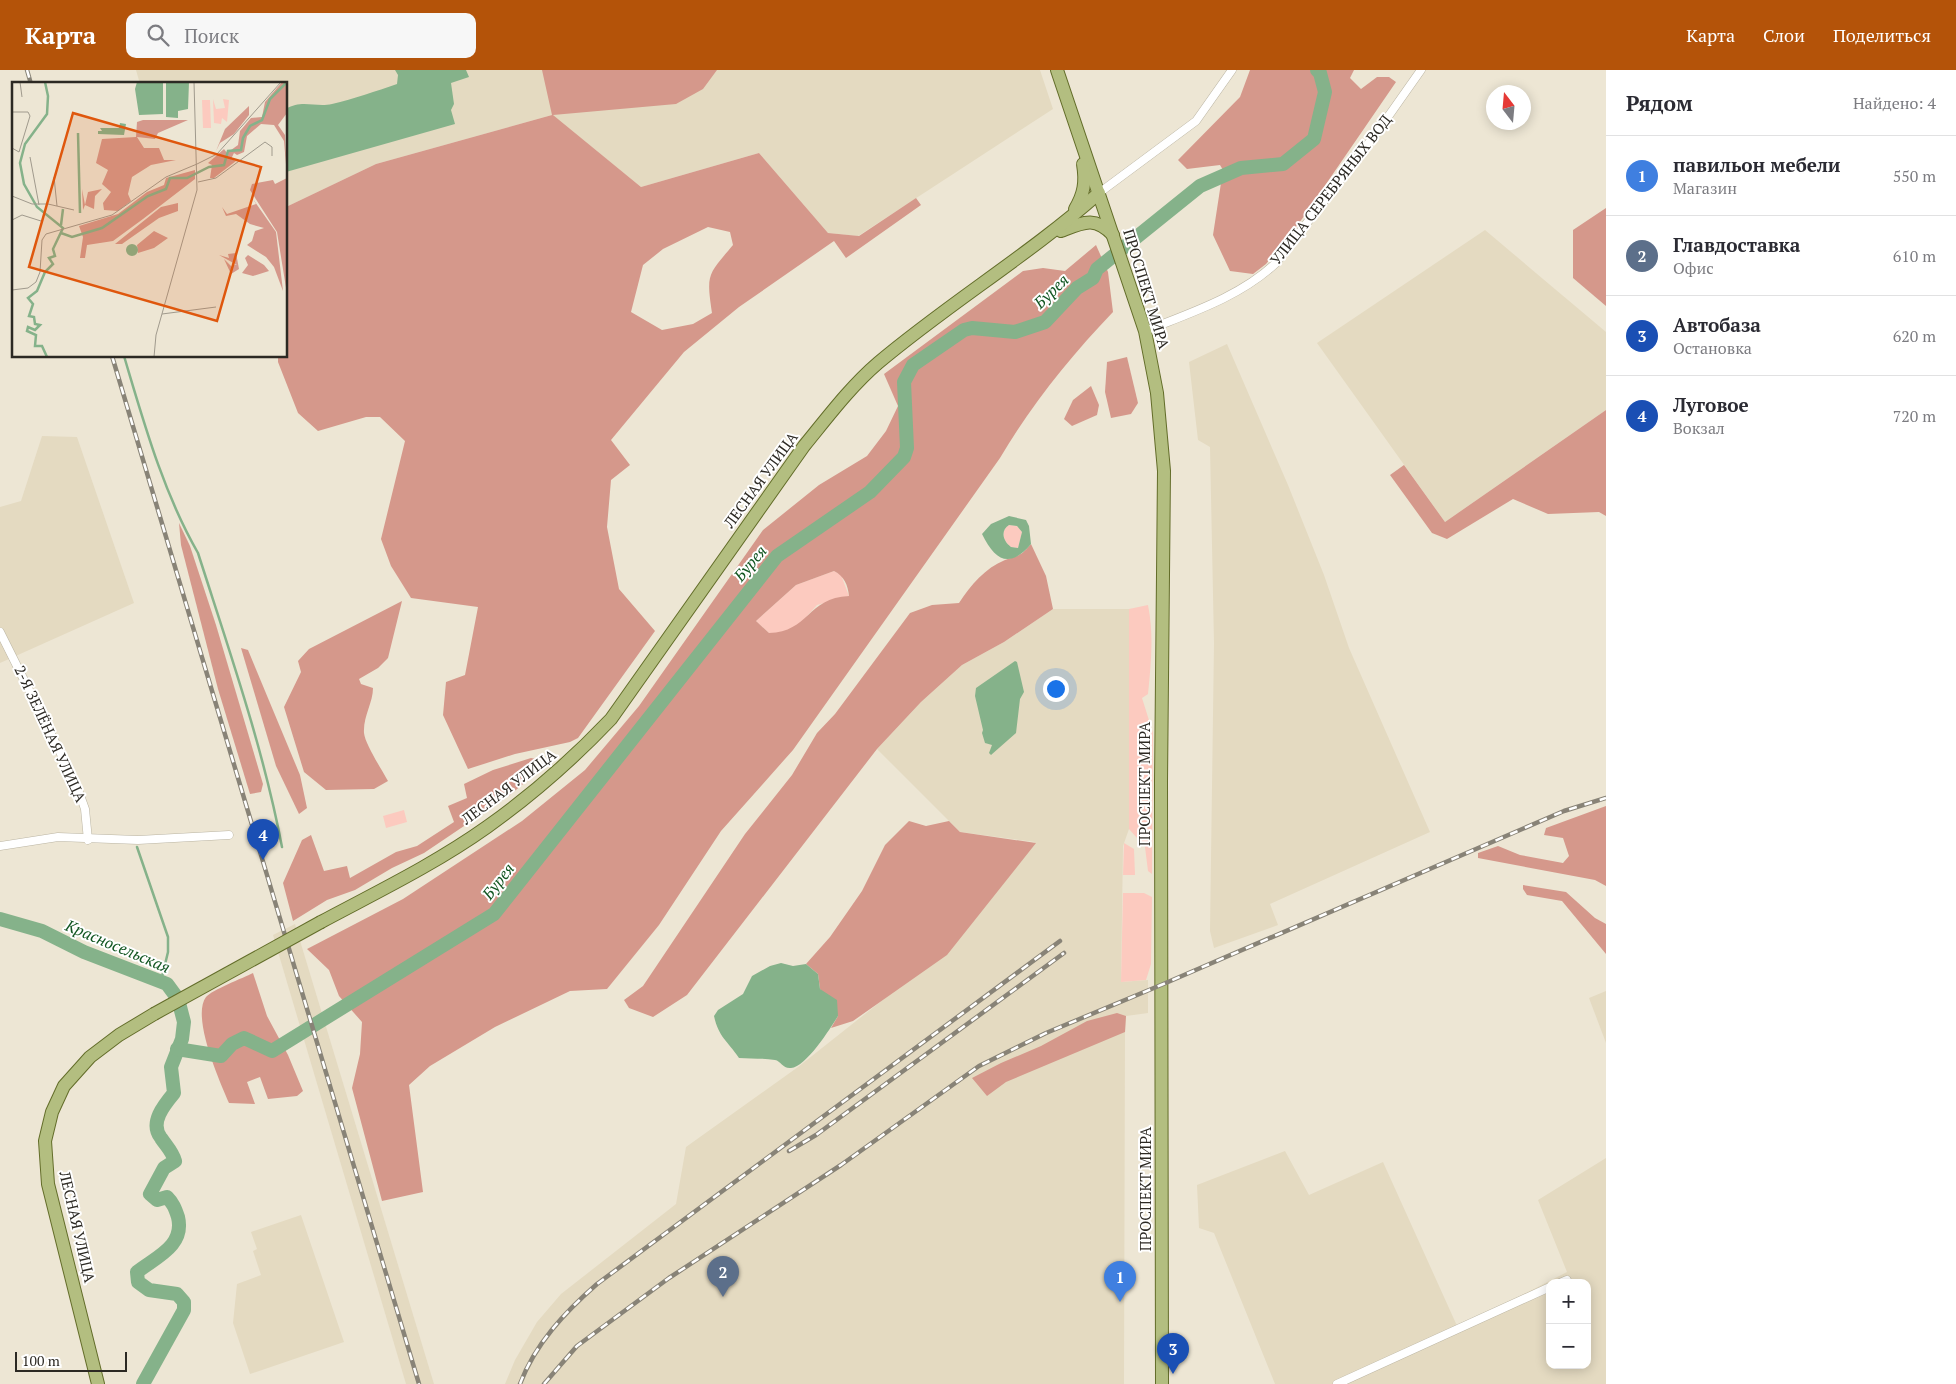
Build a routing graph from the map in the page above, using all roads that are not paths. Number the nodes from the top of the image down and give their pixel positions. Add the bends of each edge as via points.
1 (1057, 70) edge
2 (1232, 70) edge
3 (1421, 70) edge
4 (1076, 127) junction
5 (1099, 194) junction
6 (1068, 221) junction
7 (1047, 236) junction
8 (1115, 239) junction
9 (1145, 331) junction
10 (0, 632) edge
11 (229, 835) dead end
12 (88, 840) junction
13 (0, 846) edge
14 (1546, 1289) edge
15 (98, 1384) edge
16 (1162, 1384) edge
17 (1337, 1384) edge

1 - 4 main road
2 - 5 street via 1196,121
3 - 9 street, УЛИЦА СЕРЕБРЯНЫХ ВОД via 1316,213 1269,270 1235,292
4 - 5 main road, ПРОСПЕКТ МИРА
4 - 6 main road via 1085,185
5 - 6 main road, ЛЕСНАЯ УЛИЦА
5 - 8 main road, ПРОСПЕКТ МИРА
6 - 7 main road, ЛЕСНАЯ УЛИЦА
7 - 8 main road via 1094,222 1105,227
7 - 15 main road, ЛЕСНАЯ УЛИЦА, bridge via 876,364 834,410 804,446 611,720 580,752 485,828 427,864 119,1035 90,1057 64,1086 52,1112 45,1141 48,1184
8 - 9 main road, ПРОСПЕКТ МИРА
9 - 16 main road, ПРОСПЕКТ МИРА via 1157,394 1164,470
10 - 12 street, 2-Я ЗЕЛЁНАЯ УЛИЦА via 76,784 85,809
11 - 12 street
12 - 13 street via 58,837
14 - 17 street

